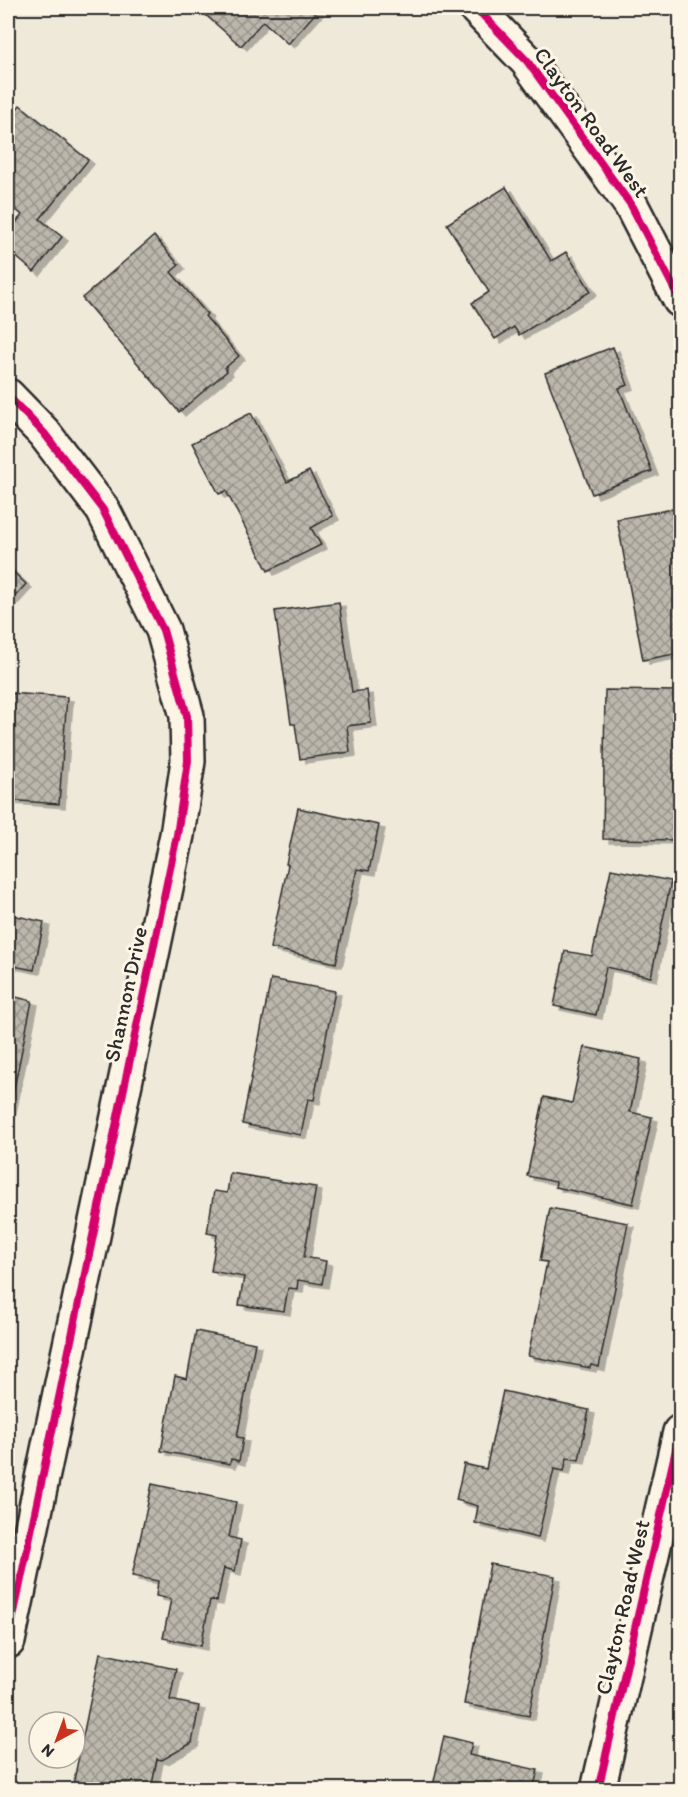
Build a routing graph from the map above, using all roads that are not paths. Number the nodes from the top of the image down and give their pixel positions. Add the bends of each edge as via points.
1 (476, 8) edge
2 (681, 300) edge
3 (8, 396) edge
4 (681, 1432) edge
5 (8, 1641) edge
6 (598, 1790) edge

1 - 2 street, Clayton Road West via 527,61 631,205
3 - 5 street, Shannon Drive via 44,433 103,510 163,630 187,716 188,761 177,835
4 - 6 street, Clayton Road West

